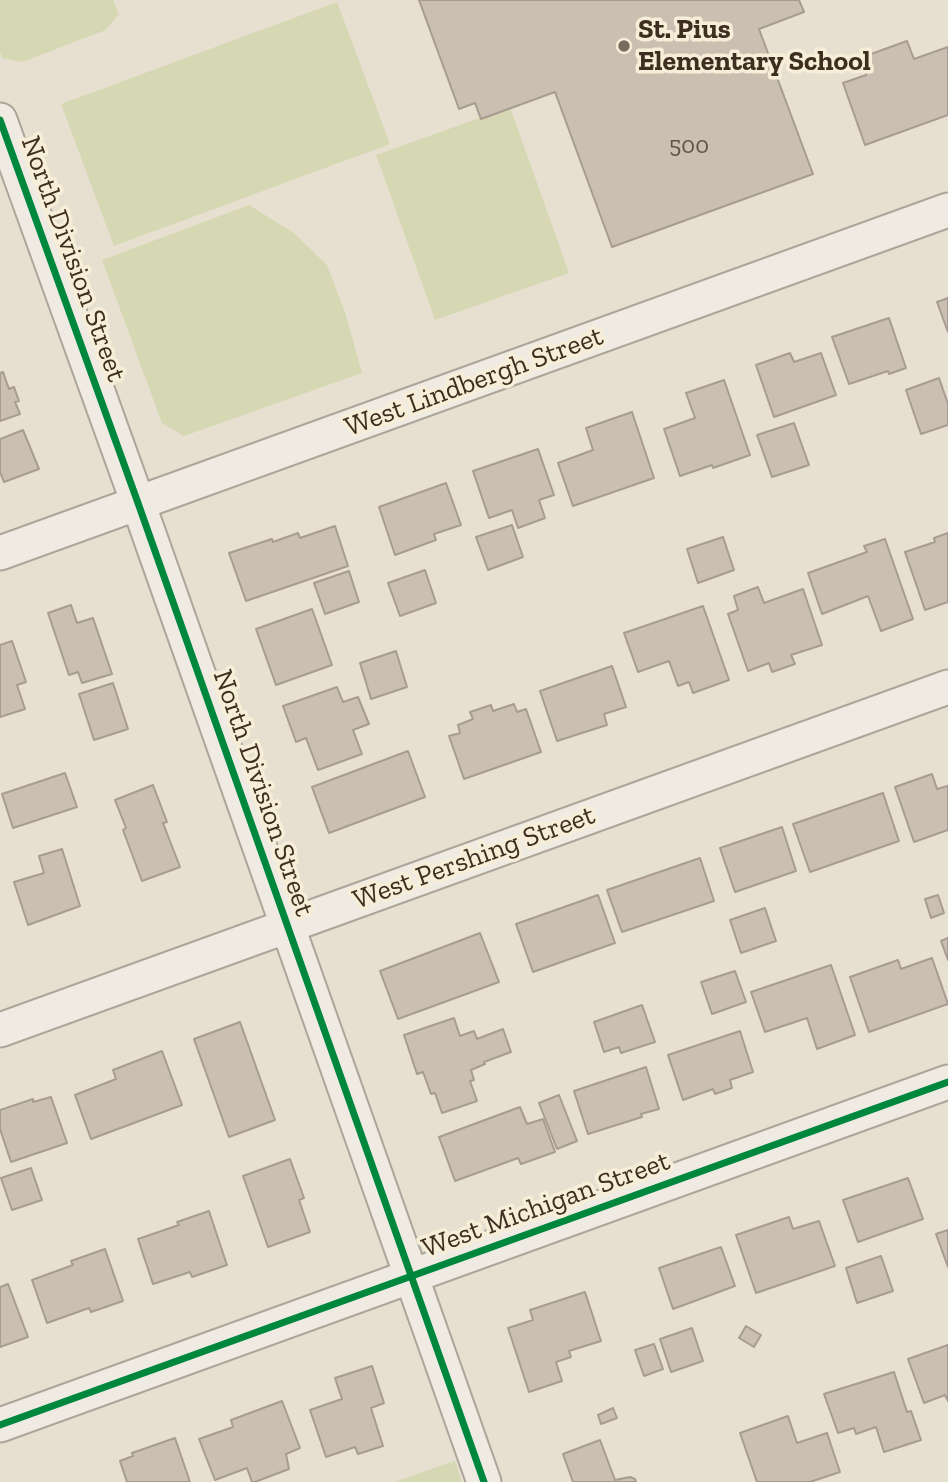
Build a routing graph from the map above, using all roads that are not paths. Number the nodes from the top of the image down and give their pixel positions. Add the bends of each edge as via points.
1 (0, 120) edge
2 (948, 210) edge
3 (138, 503) junction
4 (0, 553) edge
5 (948, 687) edge
6 (288, 925) junction
7 (0, 1031) edge
8 (948, 1082) edge
9 (412, 1277) junction
10 (0, 1425) edge
11 (484, 1482) edge

1 - 3 street, North Division Street
2 - 3 street, West Lindbergh Street
3 - 4 street, West Lindbergh Street
3 - 6 street, North Division Street
5 - 6 street, West Pershing Street
6 - 7 street, West Pershing Street
6 - 9 street, North Division Street
8 - 9 street, West Michigan Street
9 - 10 street, West Michigan Street
9 - 11 street, North Division Street

